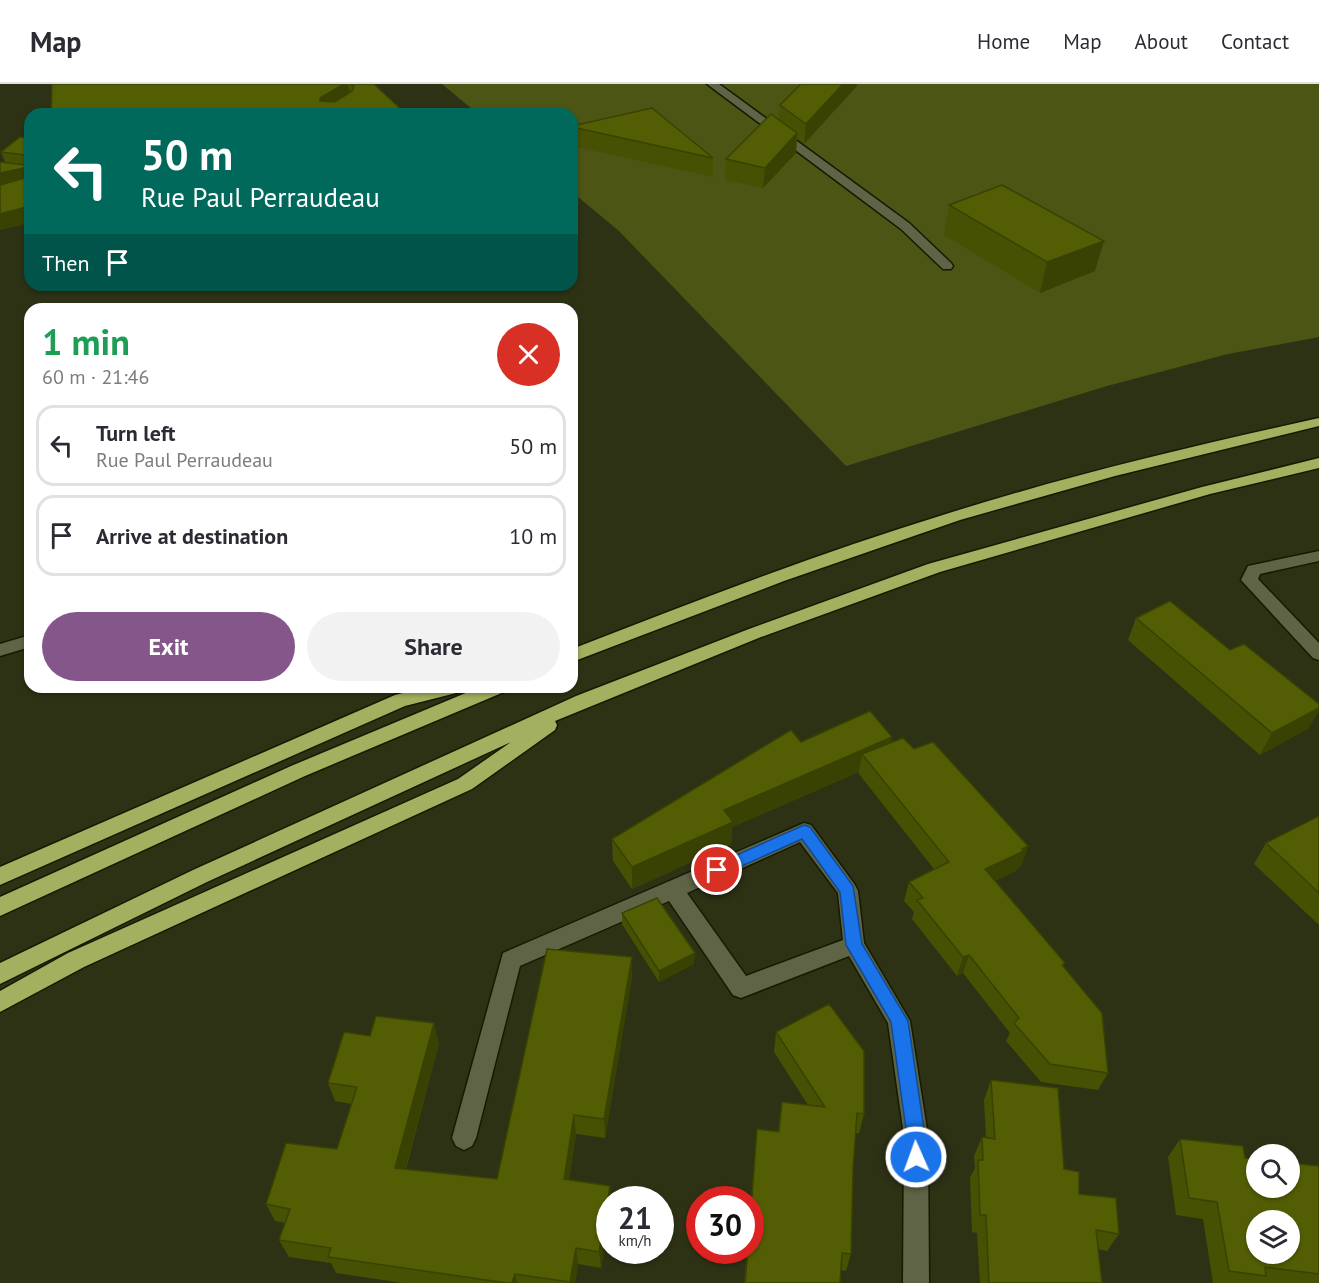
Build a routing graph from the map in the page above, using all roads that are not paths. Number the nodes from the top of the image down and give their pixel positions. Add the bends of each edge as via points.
1 (712, 84) edge
2 (947, 266) dead end
3 (1319, 422) edge
4 (1319, 463) edge
5 (1319, 556) edge
6 (24, 643) edge
7 (0, 650) edge
8 (578, 654) edge
9 (1319, 654) edge
10 (430, 693) edge
11 (484, 693) edge
12 (582, 701) junction
13 (0, 876) edge
14 (673, 890) junction
15 (0, 907) edge
16 (854, 945) junction
17 (0, 974) edge
18 (0, 1002) edge
19 (464, 1138) dead end
20 (916, 1283) edge

1 - 2 street via 905,226
3 - 8 highway via 1054,488 904,533 740,590
4 - 12 highway via 1196,492 934,568
5 - 9 street via 1254,570 1249,580
6 - 7 street
10 - 13 highway via 401,700
11 - 15 highway via 298,771
12 - 17 highway via 200,876
12 - 18 highway via 465,784 76,960
14 - 16 street via 741,988
14 - 16 street via 804,831 848,891
14 - 19 street via 511,960
16 - 20 street via 899,1021 916,1136

